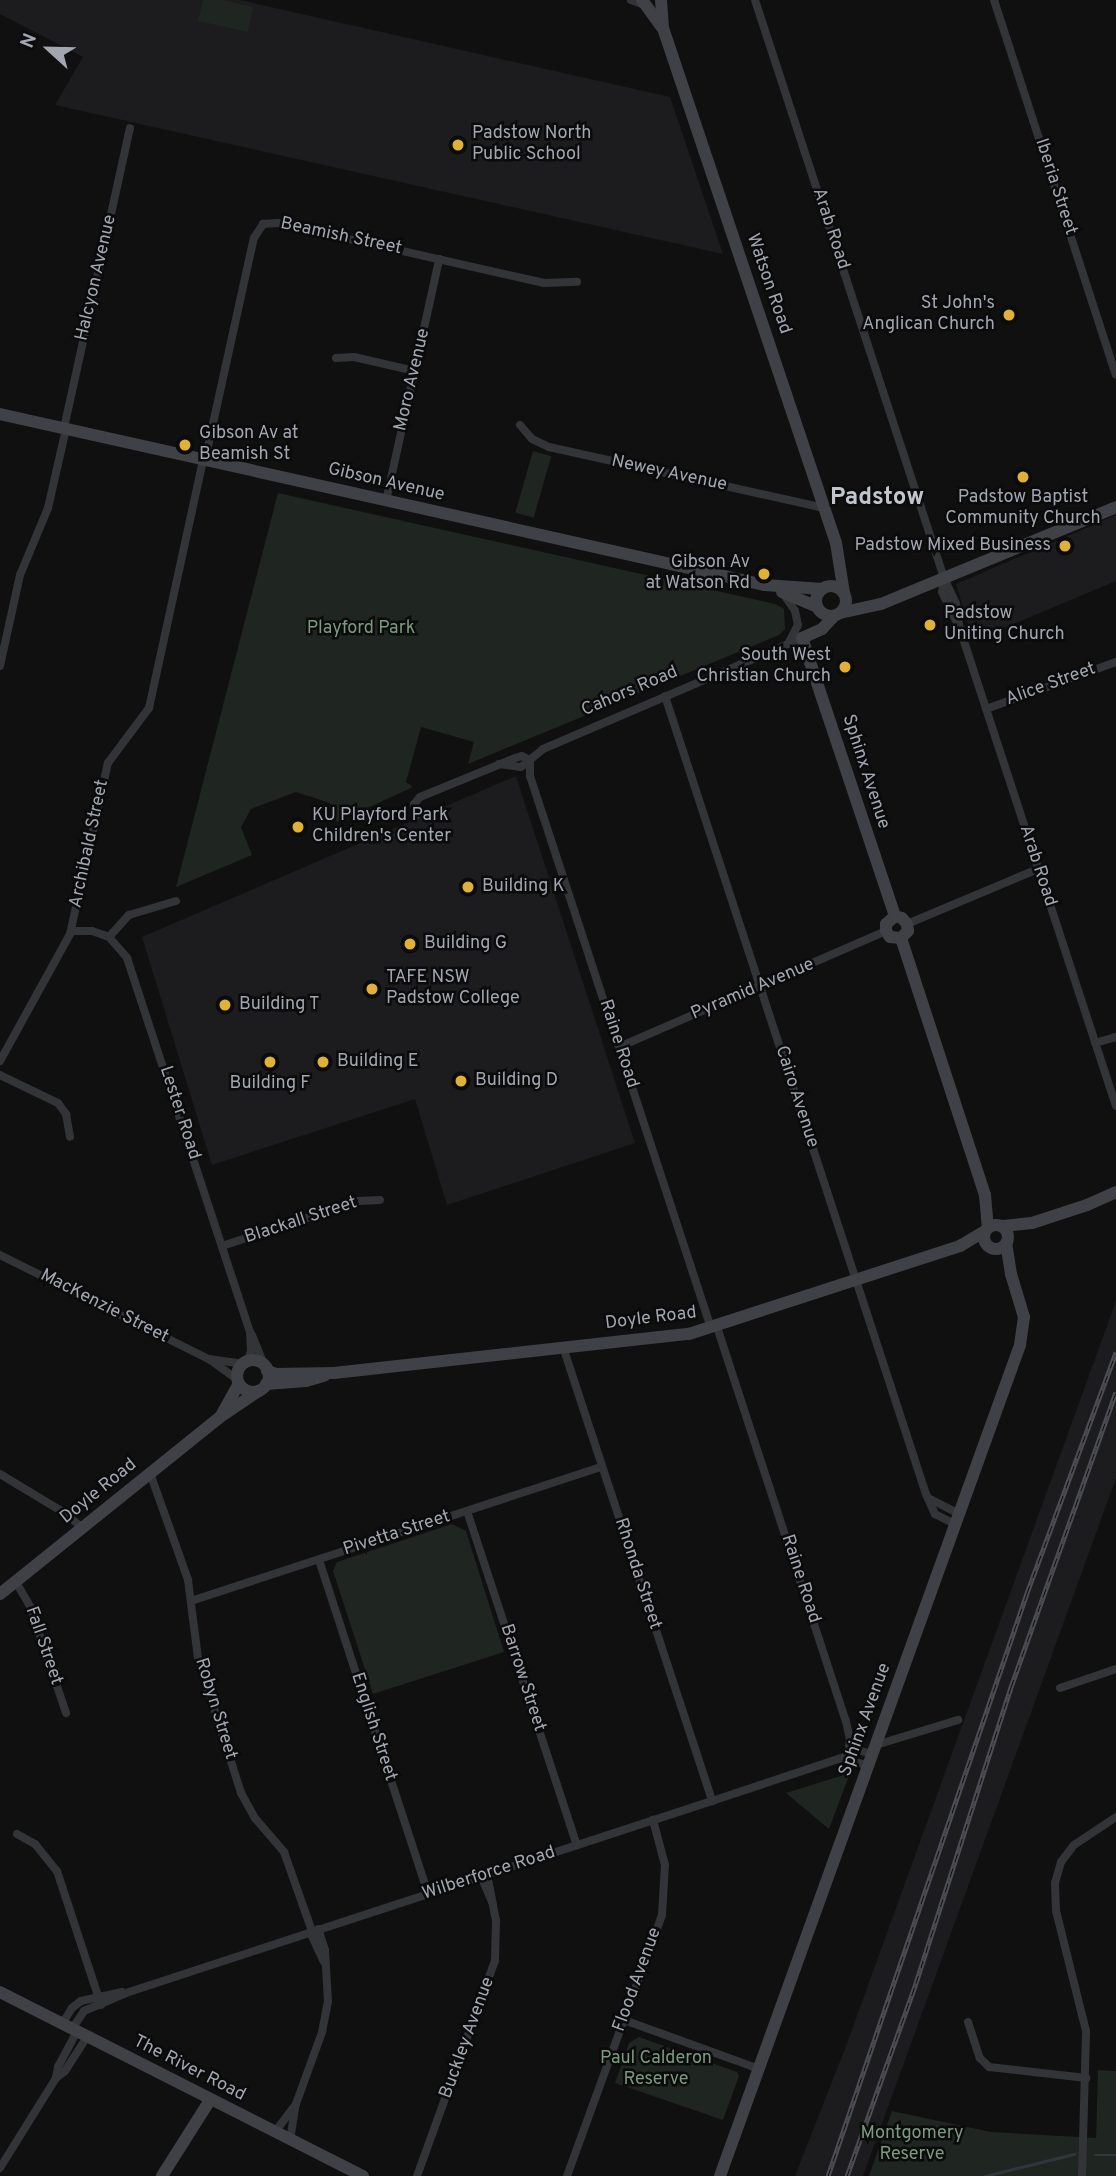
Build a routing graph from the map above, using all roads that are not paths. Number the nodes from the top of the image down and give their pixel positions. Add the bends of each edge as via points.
1 (631, 0) edge
2 (661, 0) edge
3 (755, 0) edge
4 (994, 0) edge
5 (644, 4) edge
6 (663, 28) junction
7 (131, 128) dead end
8 (439, 259) junction
9 (577, 282) dead end
10 (336, 358) dead end
11 (415, 371) junction
12 (1116, 375) edge
13 (0, 414) edge
14 (520, 425) dead end
15 (65, 429) junction
16 (204, 460) junction
17 (386, 500) junction
18 (1116, 501) edge
19 (1116, 507) edge
20 (825, 508) junction
21 (1075, 522) junction
22 (838, 551) junction
23 (944, 578) junction
24 (765, 585) junction
25 (825, 587) junction
26 (783, 593) junction
27 (845, 595) junction
28 (881, 604) junction
29 (818, 609) junction
30 (837, 615) junction
31 (802, 638) junction
32 (787, 645) junction
33 (1116, 662) edge
34 (0, 666) edge
35 (665, 696) junction
36 (986, 709) junction
37 (530, 760) junction
38 (416, 816) dead end
39 (1038, 869) junction
40 (176, 901) dead end
41 (894, 916) junction
42 (907, 924) junction
43 (72, 930) junction
44 (886, 931) junction
45 (109, 937) junction
46 (901, 938) junction
47 (760, 987) junction
48 (1116, 1037) edge
49 (1095, 1043) junction
50 (619, 1047) junction
51 (0, 1061) edge
52 (0, 1075) edge
53 (1116, 1107) edge
54 (70, 1138) dead end
55 (1116, 1192) edge
56 (985, 1195) junction
57 (380, 1200) dead end
58 (1116, 1200) edge
59 (1087, 1205) junction
60 (1032, 1223) junction
61 (1003, 1226) junction
62 (987, 1230) junction
63 (1007, 1242) junction
64 (222, 1246) junction
65 (960, 1246) junction
66 (990, 1247) junction
67 (0, 1255) edge
68 (1010, 1274) junction
69 (856, 1281) junction
70 (714, 1328) junction
71 (250, 1332) junction
72 (563, 1347) junction
73 (209, 1359) junction
74 (245, 1363) junction
75 (266, 1369) junction
76 (334, 1373) junction
77 (238, 1381) junction
78 (263, 1387) junction
79 (220, 1417) junction
80 (602, 1466) junction
81 (0, 1474) edge
82 (150, 1474) junction
83 (467, 1511) junction
84 (957, 1519) junction
85 (82, 1528) junction
86 (318, 1560) junction
87 (16, 1581) junction
88 (0, 1594) edge
89 (191, 1601) junction
90 (1116, 1670) edge
91 (1060, 1688) dead end
92 (66, 1713) dead end
93 (958, 1720) dead end
94 (848, 1753) junction
95 (872, 1755) junction
96 (712, 1801) junction
97 (1116, 1817) edge
98 (653, 1820) junction
99 (18, 1834) dead end
100 (577, 1845) junction
101 (484, 1875) junction
102 (428, 1894) junction
103 (313, 1931) junction
104 (0, 1992) edge
105 (99, 2000) junction
106 (624, 2020) junction
107 (968, 2022) dead end
108 (75, 2031) junction
109 (759, 2069) junction
110 (1086, 2078) junction
111 (210, 2100) junction
112 (296, 2104) junction
113 (275, 2132) junction
114 (290, 2140) junction
115 (0, 2168) edge
116 (348, 2173) edge
117 (1082, 2173) edge
118 (420, 2174) edge
119 (162, 2176) edge
120 (363, 2176) edge
121 (567, 2176) edge
122 (720, 2176) edge

1 - 5 street
2 - 5 street via 655,8
2 - 6 street, Watson Road
3 - 23 street, Arab Road
4 - 12 street, Iberia Street
5 - 6 street, Watson Road
6 - 20 street, Watson Road
7 - 15 street, Halcyon Avenue
8 - 9 street, Beamish Street via 544,283
8 - 11 street, Moro Avenue
8 - 16 street, Beamish Street via 278,223 263,224 254,239
10 - 11 street via 354,357
11 - 17 street, Moro Avenue
13 - 15 street, Gibson Avenue
14 - 20 street, Newey Avenue via 532,439 549,447
15 - 16 street, Gibson Avenue
15 - 34 street, Halcyon Avenue via 48,508 20,575
16 - 17 street, Gibson Avenue
16 - 43 street, Archibald Street via 151,703 106,768
17 - 24 street, Gibson Avenue
18 - 21 street, Cahors Road
19 - 21 street, Cahors Road
20 - 22 street, Watson Road
21 - 23 street, Cahors Road
22 - 25 street via 836,574
22 - 27 street, Watson Road
23 - 28 street, Cahors Road
23 - 36 street, Arab Road
24 - 25 street, Gibson Avenue
24 - 26 street, Gibson Avenue
25 - 27 street via 839,588
25 - 29 street via 817,595
26 - 29 street, Gibson Avenue
26 - 32 street via 798,625
27 - 28 street via 862,603
27 - 30 street via 846,606
28 - 30 street, Cahors Road
29 - 30 street
29 - 31 street
30 - 31 street, Cahors Road
31 - 32 street, Cahors Road
31 - 41 street, Sphinx Avenue
32 - 35 street, Cahors Road
33 - 36 street, Alice Street
35 - 37 street, Cahors Road via 543,749
35 - 47 street, Cairo Avenue
36 - 39 street, Arab Road
37 - 38 street, Cahors Road via 522,756 420,797 414,804
37 - 50 street, Raine Road via 530,776
39 - 42 street
39 - 49 street, Arab Road
40 - 45 street via 129,915
41 - 42 street
41 - 44 street
42 - 46 street via 908,931
43 - 45 street
43 - 51 street, Archibald Street
44 - 46 street via 890,937
44 - 47 street, Pyramid Avenue
45 - 64 street, Lester Road via 130,964
46 - 56 street
47 - 50 street, Pyramid Avenue
47 - 69 street, Cairo Avenue
48 - 49 street
49 - 53 street, Arab Road
50 - 70 street, Raine Road
52 - 54 street via 58,1103 66,1114
55 - 59 street
56 - 61 street
56 - 62 street
57 - 64 street, Blackall Street via 359,1201
58 - 59 street
59 - 60 street
60 - 61 street
60 - 63 street
61 - 62 street via 994,1224
61 - 63 street
62 - 65 street, Doyle Road
62 - 66 street via 984,1237
63 - 66 street via 1002,1248
63 - 68 street, Sphinx Avenue
64 - 71 street, Lester Road
65 - 66 street, Doyle Road
65 - 69 street, Doyle Road
66 - 68 street, Sphinx Avenue
67 - 73 street, MacKenzie Street
68 - 84 street, Sphinx Avenue via 1024,1317 1022,1338
69 - 70 street, Doyle Road
69 - 84 street, Cairo Avenue via 928,1498
70 - 72 street, Doyle Road
70 - 94 street, Raine Road via 846,1721
71 - 74 street, Lester Road via 251,1350
71 - 75 street, Lester Road
72 - 76 street, Doyle Road
72 - 80 street, Rhonda Street
73 - 74 street, MacKenzie Street
73 - 77 street, MacKenzie Street
74 - 75 street via 257,1361
74 - 77 street
75 - 76 street, Doyle Road via 276,1374
75 - 78 street
76 - 78 street, Doyle Road
77 - 78 street via 248,1391
77 - 79 street, Doyle Road via 236,1393
78 - 79 street, Doyle Road
79 - 82 street, Doyle Road
80 - 83 street, Pivetta Street
80 - 96 street, Rhonda Street
81 - 85 street
82 - 85 street, Doyle Road
82 - 89 street, Robyn Street via 188,1580
83 - 86 street, Pivetta Street
83 - 100 street, Barrow Street
84 - 95 street, Sphinx Avenue
85 - 87 street, Doyle Road
86 - 89 street, Pivetta Street
86 - 102 street, English Street
87 - 88 street, Doyle Road
87 - 92 street, Fall Street via 30,1606
89 - 103 street, Robyn Street via 198,1658 241,1793 284,1852
90 - 91 street
93 - 95 street, Wilberforce Road
94 - 95 street, Wilberforce Road via 856,1748
94 - 95 street via 850,1760
94 - 96 street, Wilberforce Road
95 - 109 street, Sphinx Avenue
96 - 98 street, Wilberforce Road
97 - 110 street via 1074,1845 1061,1863 1055,1883 1056,1911 1085,2024
98 - 100 street, Wilberforce Road
98 - 106 street, Flood Avenue via 665,1865 664,1902
99 - 105 street via 35,1844 57,1871
100 - 101 street, Wilberforce Road
101 - 102 street, Wilberforce Road
101 - 118 street, Buckley Avenue via 497,1933 495,1961
102 - 103 street, Wilberforce Road
103 - 105 street, Wilberforce Road
103 - 112 street, Robyn Street via 324,1962 327,2013
104 - 108 street, The River Road
105 - 108 street, Wilberforce Road via 76,2004
106 - 109 street
106 - 121 street, Flood Avenue
107 - 110 street via 976,2051 989,2067
108 - 111 street, The River Road
108 - 115 street, Wilberforce Road via 56,2078
109 - 122 street, Sphinx Avenue
110 - 117 street
111 - 113 street, The River Road
111 - 119 street
112 - 113 street
112 - 114 street
113 - 114 street, The River Road
114 - 116 street, The River Road
116 - 120 street, The River Road

